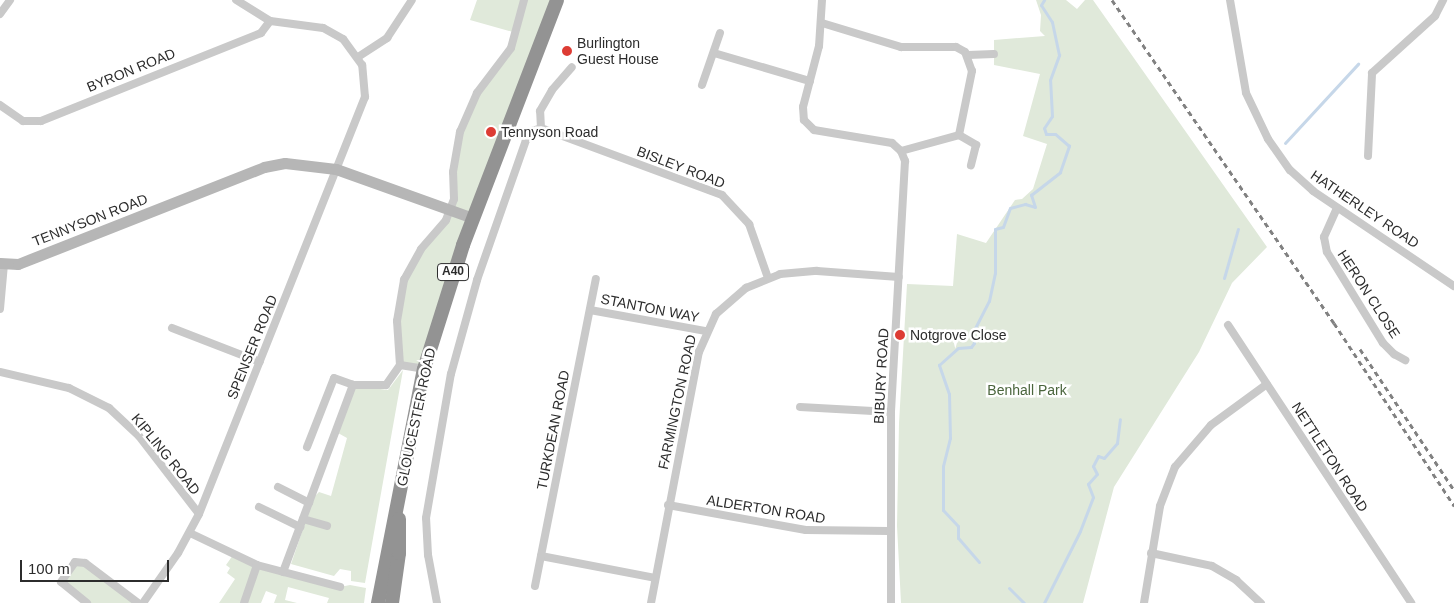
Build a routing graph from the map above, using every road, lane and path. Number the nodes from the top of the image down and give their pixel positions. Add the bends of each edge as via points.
1 (10, 0) edge
2 (236, 0) edge
3 (412, 0) edge
4 (524, 0) edge
5 (557, 0) edge
6 (822, 0) edge
7 (1232, 0) edge
8 (1443, 0) edge
9 (0, 14) edge
10 (270, 21) junction
11 (822, 24) junction
12 (720, 33) dead end
13 (714, 53) junction
14 (994, 54) dead end
15 (968, 55) junction
16 (358, 58) junction
17 (572, 67) dead end
18 (810, 81) junction
19 (702, 84) dead end
20 (0, 105) edge
21 (541, 128) junction
22 (959, 135) junction
23 (902, 151) junction
24 (1368, 156) dead end
25 (971, 165) dead end
26 (336, 169) junction
27 (1337, 208) junction
28 (451, 210) junction
29 (473, 218) junction
30 (2, 264) edge
31 (899, 277) junction
32 (768, 278) junction
33 (596, 279) dead end
34 (1454, 286) edge
35 (0, 309) edge
36 (590, 310) junction
37 (1228, 324) dead end
38 (172, 328) dead end
39 (706, 331) junction
40 (1404, 360) dead end
41 (260, 362) junction
42 (400, 365) junction
43 (424, 368) junction
44 (0, 372) edge
45 (1267, 384) junction
46 (353, 385) junction
47 (800, 406) dead end
48 (891, 412) junction
49 (307, 447) dead end
50 (278, 487) dead end
51 (399, 496) junction
52 (309, 503) junction
53 (668, 505) junction
54 (259, 506) dead end
55 (199, 514) junction
56 (302, 523) junction
57 (327, 526) dead end
58 (889, 531) junction
59 (190, 533) junction
60 (1152, 553) junction
61 (541, 556) junction
62 (257, 565) junction
63 (283, 572) junction
64 (656, 578) junction
65 (535, 586) dead end
66 (340, 587) dead end
67 (87, 603) edge
68 (138, 603) edge
69 (143, 603) edge
70 (244, 603) edge
71 (378, 603) edge
72 (392, 603) edge
73 (437, 603) edge
74 (651, 603) edge
75 (891, 603) edge
76 (1144, 603) edge
77 (1261, 603) edge
78 (1411, 603) edge

1 - 9 street
2 - 10 street
3 - 16 street via 387,38
4 - 28 street via 511,48 482,85 463,124 454,160
5 - 29 highway, GLOUCESTER ROAD / A40
6 - 11 street
7 - 27 street, HATHERLEY ROAD via 1239,62 1257,119 1290,170
8 - 24 street via 1435,16 1372,73
10 - 16 street via 330,31 349,44
10 - 20 street, BYRON ROAD via 261,33 41,121 19,120
11 - 15 street via 901,47 956,47
11 - 18 street
12 - 13 street
13 - 18 street
13 - 19 street
14 - 15 street
15 - 22 street via 972,71
16 - 26 street, SPENSER ROAD via 366,81 365,98
17 - 21 street via 552,90 540,111
18 - 23 street via 802,111 810,127 886,142
21 - 32 street, BISLEY ROAD via 722,195 735,205 748,224
21 - 73 street via 532,131 526,140 476,280 451,374 426,518 428,555
22 - 23 street
22 - 25 street via 976,145
23 - 31 street, BIBURY ROAD via 906,165
26 - 28 street, TENNYSON ROAD
26 - 30 street, TENNYSON ROAD via 308,163 274,164 27,260
26 - 41 street, SPENSER ROAD
27 - 34 street, HATHERLEY ROAD
27 - 40 street, HERON CLOSE via 1324,237 1327,252 1383,343
28 - 29 street, TENNYSON ROAD
28 - 42 street via 441,228 414,259 402,285 397,321
29 - 43 highway, GLOUCESTER ROAD / A40
30 - 35 street
31 - 32 street, FARMINGTON ROAD via 804,270
31 - 48 street, BIBURY ROAD
32 - 39 street, FARMINGTON ROAD via 727,303
33 - 36 street, TURKDEAN ROAD
36 - 39 street, STANTON WAY
36 - 61 street, TURKDEAN ROAD
37 - 45 street, NETTLETON ROAD
38 - 41 street
39 - 53 street, FARMINGTON ROAD
41 - 55 street, SPENSER ROAD
42 - 43 street
42 - 46 street via 386,385
43 - 51 highway, GLOUCESTER ROAD / A40
44 - 55 street, KIPLING ROAD via 69,388 109,408 139,436
45 - 60 street via 1211,425 1182,457 1162,496
45 - 78 street, NETTLETON ROAD
46 - 49 street via 334,378
46 - 52 street
47 - 48 street
48 - 58 street, BIBURY ROAD
50 - 52 street
51 - 71 highway, GLOUCESTER ROAD / A40
51 - 72 highway, GLOUCESTER ROAD / A40 via 399,553
52 - 56 street
53 - 58 street, ALDERTON ROAD via 806,530
53 - 64 street, FARMINGTON ROAD
54 - 56 street
55 - 59 street, SPENSER ROAD
56 - 57 street
56 - 63 street
58 - 75 street, BIBURY ROAD
59 - 62 street
59 - 69 street, SPENSER ROAD
60 - 76 street
60 - 77 street via 1212,566 1236,580
61 - 64 street
61 - 65 street, TURKDEAN ROAD
62 - 63 street
62 - 70 street
63 - 66 street
64 - 74 street, FARMINGTON ROAD
67 - 68 street via 61,582 75,562 84,563

